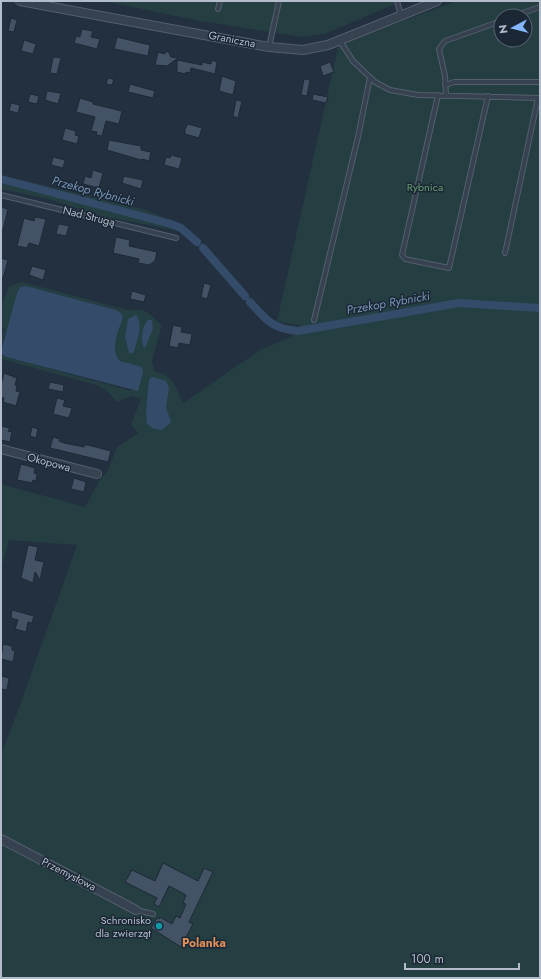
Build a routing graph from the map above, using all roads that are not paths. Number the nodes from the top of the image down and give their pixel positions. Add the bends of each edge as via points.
1 (20, 1) edge
2 (220, 1) edge
3 (279, 1) edge
4 (397, 1) edge
5 (438, 1) edge
6 (218, 9) dead end
7 (401, 16) junction
8 (493, 24) edge
9 (340, 40) junction
10 (269, 47) junction
11 (370, 77) junction
12 (540, 82) edge
13 (445, 85) junction
14 (438, 95) junction
15 (446, 95) junction
16 (488, 96) junction
17 (539, 98) edge
18 (1, 195) edge
19 (176, 238) dead end
20 (505, 253) dead end
21 (314, 320) dead end
22 (1, 449) edge
23 (97, 474) dead end
24 (1, 839) edge
25 (136, 910) joint
26 (153, 914) dead end

1 - 10 street, Graniczna
2 - 6 lane
3 - 10 lane
4 - 7 lane
5 - 7 street, Graniczna
7 - 9 street, Graniczna
8 - 13 lane via 445,41 439,49
9 - 10 street, Graniczna via 303,50
9 - 11 lane via 353,61
11 - 14 lane via 374,82 390,90
11 - 21 lane
12 - 13 lane via 454,82
13 - 15 lane
14 - 15 lane
14 - 16 lane via 402,255 405,259 448,268
15 - 16 lane
16 - 17 lane
17 - 20 lane
18 - 19 lane, Nad Strugą
22 - 23 street, Okopowa
24 - 25 street, Przemysłowa
25 - 26 lane

